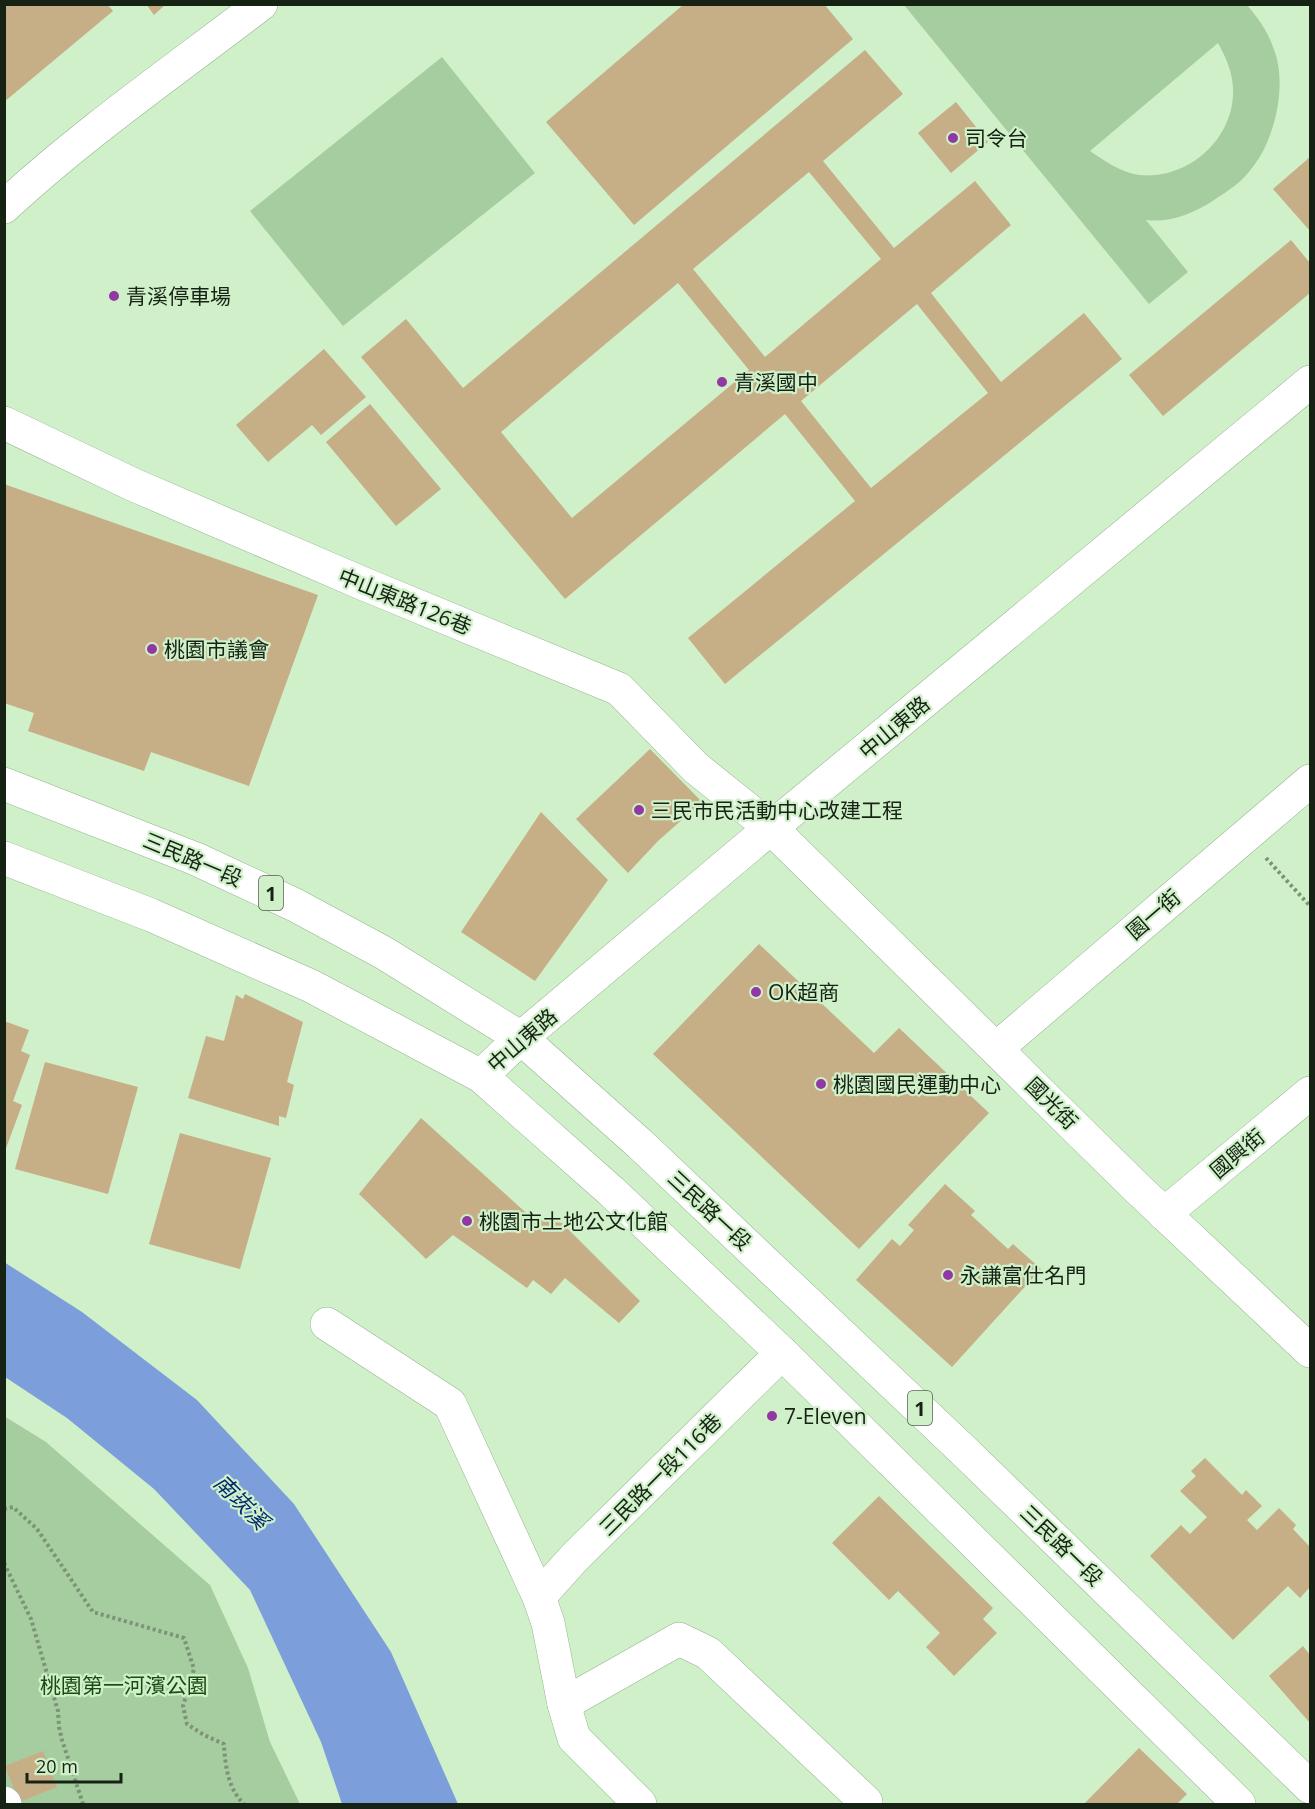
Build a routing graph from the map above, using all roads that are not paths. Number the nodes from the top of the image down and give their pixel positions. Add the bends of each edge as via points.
1 (261, 4) edge
2 (4, 207) edge
3 (1311, 382) edge
4 (4, 423) edge
5 (1311, 781) edge
6 (4, 784) edge
7 (771, 828) junction
8 (4, 858) edge
9 (521, 1038) junction
10 (997, 1048) junction
11 (481, 1076) junction
12 (1311, 1093) edge
13 (1164, 1214) junction
14 (327, 1324) dead end
15 (1311, 1351) edge
16 (782, 1353) junction
17 (539, 1597) junction
18 (564, 1704) junction
19 (1311, 1787) edge
20 (866, 1802) dead end
21 (640, 1804) edge
22 (1239, 1804) edge

1 - 2 main road via 67,153
3 - 7 main road, 中山東路
4 - 7 main road, 中山東路126巷 via 156,495 619,689 696,768
5 - 10 main road, 園一街
6 - 9 main road, 三民路一段 / 1 via 196,859 295,904 384,953
7 - 9 main road, 中山東路
7 - 10 main road, 國光街
8 - 11 main road via 151,915 310,986
9 - 11 main road, 中山東路
9 - 19 main road, 三民路一段 / 1 via 640,1144 965,1452
10 - 13 main road, 國光街
11 - 16 main road via 611,1191
12 - 13 main road, 國興街
13 - 15 main road, 國光街
14 - 17 main road via 450,1404
16 - 17 main road, 三民路一段116巷
16 - 22 main road
17 - 18 main road
18 - 20 main road via 679,1639 708,1653
18 - 21 main road via 574,1738

